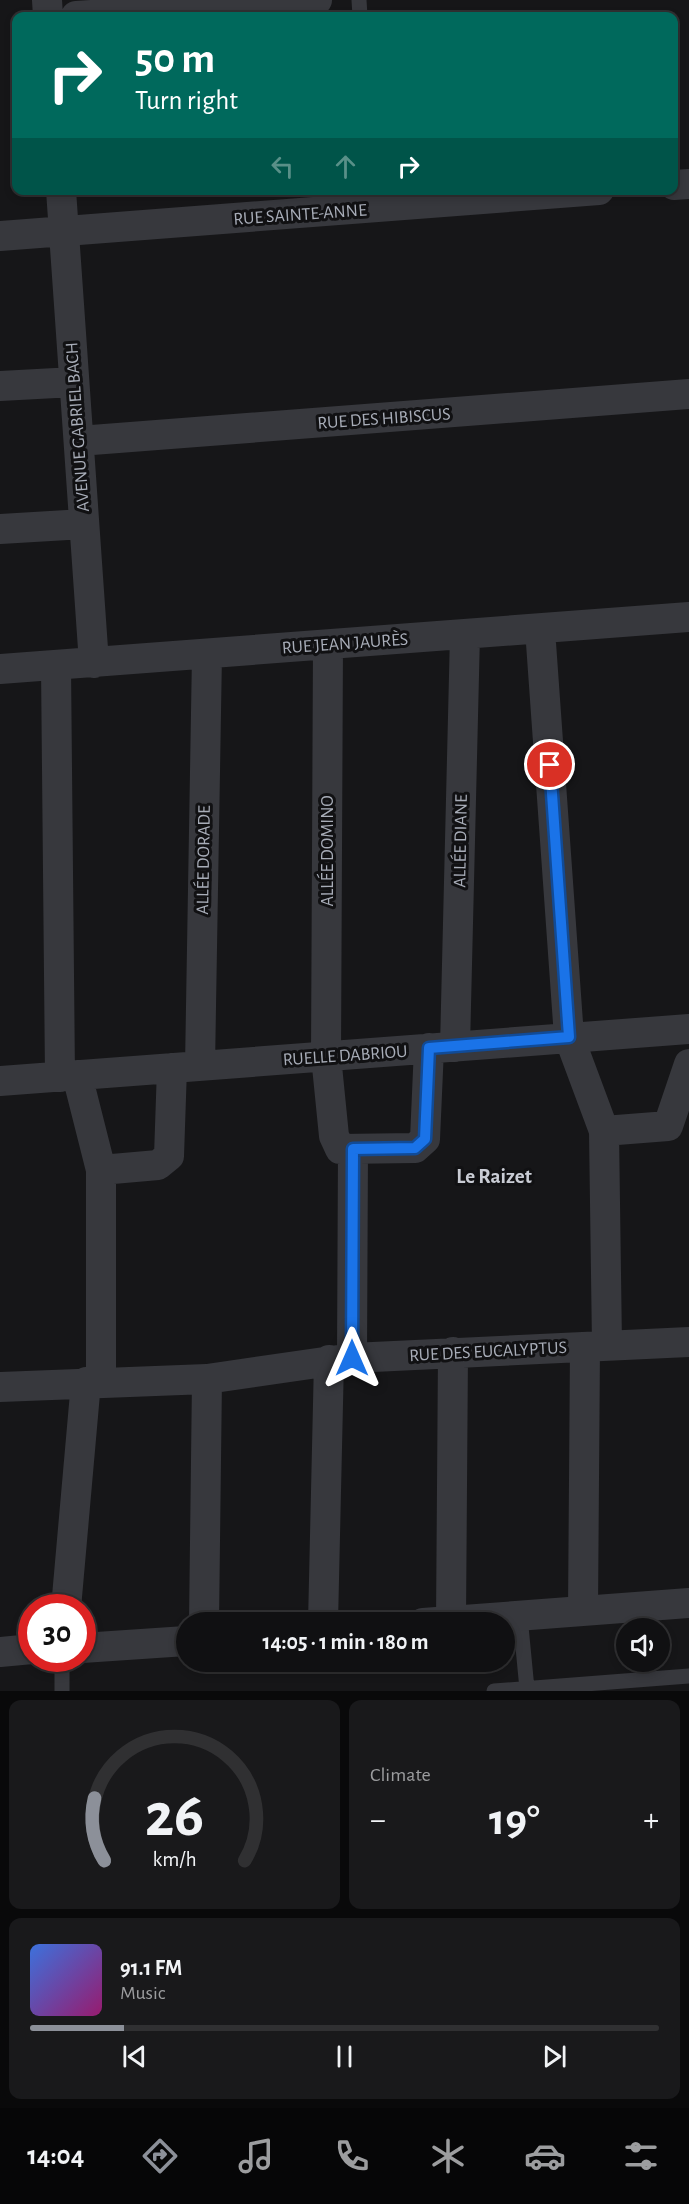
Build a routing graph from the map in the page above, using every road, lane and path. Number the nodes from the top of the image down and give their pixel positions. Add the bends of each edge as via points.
1 (317, 0) edge
2 (136, 12) edge
3 (61, 195) edge
4 (483, 195) edge
5 (367, 200) edge
6 (64, 232) junction
7 (0, 236) edge
8 (74, 382) junction
9 (0, 386) edge
10 (689, 394) edge
11 (78, 441) junction
12 (84, 524) junction
13 (0, 529) edge
14 (689, 617) edge
15 (540, 628) junction
16 (465, 634) junction
17 (328, 645) junction
18 (207, 654) junction
19 (94, 663) junction
20 (56, 666) junction
21 (0, 669) edge
22 (689, 1029) edge
23 (569, 1037) junction
24 (442, 1048) junction
25 (326, 1056) junction
26 (689, 1064) edge
27 (186, 1067) junction
28 (69, 1076) junction
29 (0, 1081) edge
30 (604, 1131) junction
31 (353, 1149) junction
32 (101, 1170) junction
33 (689, 1342) edge
34 (596, 1346) junction
35 (453, 1352) junction
36 (341, 1359) junction
37 (207, 1379) junction
38 (93, 1382) junction
39 (0, 1387) edge
40 (68, 1594) edge
41 (689, 1603) edge
42 (583, 1611) junction
43 (204, 1612) edge
44 (324, 1612) edge
45 (438, 1612) edge
46 (515, 1616) edge
47 (520, 1616) junction
48 (176, 1642) edge
49 (96, 1647) edge
50 (18, 1650) edge
51 (0, 1652) edge
52 (62, 1672) edge
53 (689, 1676) edge
54 (527, 1689) junction
55 (62, 1691) edge
56 (494, 1691) edge

1 - 2 street
3 - 6 street, AVENUE GABRIEL BACH
4 - 5 street, RUE SAINTE-ANNE
5 - 6 street, RUE SAINTE-ANNE
6 - 7 street, RUE SAINTE-ANNE
6 - 8 street, AVENUE GABRIEL BACH
8 - 9 street
8 - 11 street, AVENUE GABRIEL BACH
10 - 11 street, RUE DES HIBISCUS
11 - 12 street, AVENUE GABRIEL BACH
12 - 13 street
12 - 19 street, AVENUE GABRIEL BACH
14 - 15 street, RUE JEAN JAURÈS
15 - 16 street, RUE JEAN JAURÈS
15 - 23 street
16 - 17 street, RUE JEAN JAURÈS
16 - 24 street, ALLÉE DIANE
17 - 18 street, RUE JEAN JAURÈS
17 - 25 street, ALLÉE DOMINO
18 - 19 street, RUE JEAN JAURÈS
18 - 27 street, ALLÉE DORADE
19 - 20 street, RUE JEAN JAURÈS
20 - 21 street, RUE JEAN JAURÈS
20 - 28 street
22 - 23 street, RUELLE DABRIOU
23 - 24 street, RUELLE DABRIOU
23 - 30 street
24 - 25 street, RUELLE DABRIOU
24 - 31 street, ALLÉE DIANE via 421,1145
25 - 27 street, RUELLE DABRIOU
25 - 31 street, ALLÉE DOMINO via 336,1144 340,1149
26 - 30 street via 668,1126
27 - 28 street, RUELLE DABRIOU
27 - 32 street, ALLÉE DORADE via 169,1156 158,1165
28 - 29 street, RUELLE DABRIOU
28 - 32 street
30 - 34 street
31 - 36 street
32 - 38 street
33 - 34 street, RUE DES EUCALYPTUS
34 - 35 street, RUE DES EUCALYPTUS
34 - 42 street
35 - 36 street, RUE DES EUCALYPTUS
35 - 45 street
36 - 37 street, RUE DES EUCALYPTUS
36 - 44 street
37 - 38 street, RUE DES EUCALYPTUS
37 - 43 street
38 - 39 street, RUE DES EUCALYPTUS
38 - 40 street
41 - 42 street
42 - 47 street
46 - 47 street
47 - 54 lane
48 - 49 street
50 - 51 street
52 - 55 lane
53 - 54 lane
54 - 56 lane

